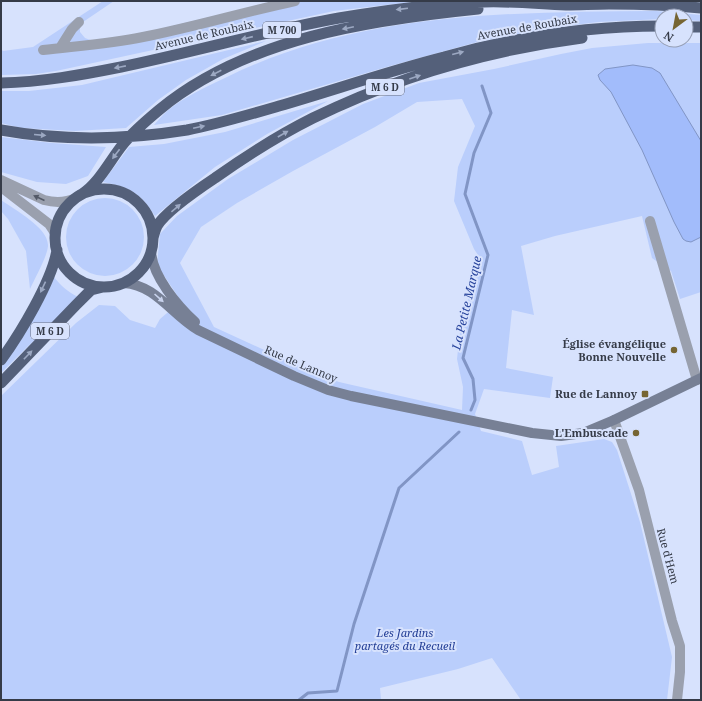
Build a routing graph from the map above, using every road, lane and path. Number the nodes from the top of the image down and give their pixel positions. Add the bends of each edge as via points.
1 (295, 1) edge
2 (567, 5) junction
3 (701, 8) edge
4 (79, 22) dead end
5 (654, 26) edge
6 (654, 27) edge
7 (60, 48) junction
8 (43, 50) dead end
9 (1, 83) edge
10 (1, 130) edge
11 (1, 180) edge
12 (1, 187) edge
13 (79, 196) junction
14 (650, 221) dead end
15 (55, 233) junction
16 (153, 238) junction
17 (57, 250) junction
18 (151, 252) junction
19 (124, 283) junction
20 (104, 287) junction
21 (215, 338) junction
22 (1, 360) edge
23 (699, 379) edge
24 (1, 383) edge
25 (614, 420) junction
26 (677, 700) edge

1 - 7 street via 143,37
2 - 3 highway, Avenue de Roubaix
2 -> 9 highway, Avenue de Roubaix / M 700 via 484,2 371,13 73,76
2 -> 13 highway via 487,8 369,24 311,37 255,55 201,81 160,109 125,142 94,185
4 - 7 street
10 -> 5 highway, Avenue de Roubaix via 35,135 99,138 161,134 235,118 442,57 505,42 584,30
16 -> 6 highway, M 6 D via 163,218 220,174 298,126 357,98 430,72 496,53
7 - 8 street
13 -> 11 street via 65,202 51,202
12 - 15 street via 49,224
13 - 15 highway via 60,216
13 - 16 highway via 96,190 110,190 130,196 145,211 151,224
14 - 23 street
15 - 17 highway
16 - 18 highway
17 - 20 highway via 65,268 74,277 91,285
17 -> 22 highway, M 6 D via 39,296
18 - 19 highway via 141,270
18 - 21 main road, Rue de Lannoy via 157,274 172,295 189,316
19 - 20 highway
19 -> 21 main road, Rue de Lannoy via 146,288 188,324
24 -> 20 highway, M 6 D via 92,290
21 - 25 main road, Rue de Lannoy via 294,376 351,396 532,433 561,436 583,433
23 - 25 main road, Rue de Lannoy
25 - 26 street, Rue d'Hem via 636,479 672,621 679,639 681,662

